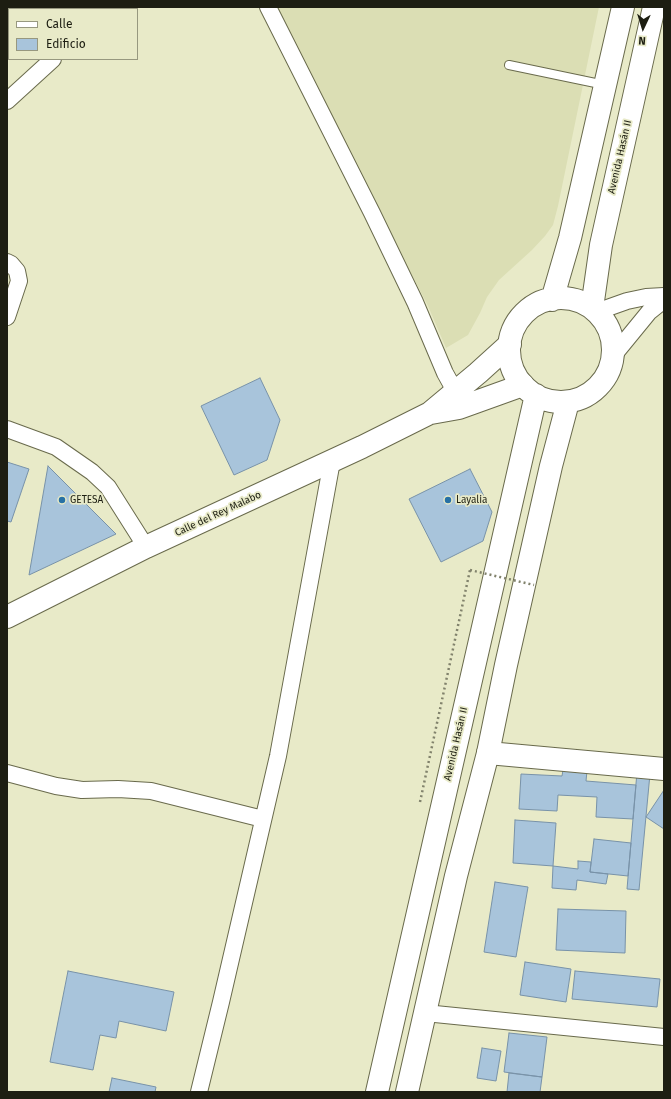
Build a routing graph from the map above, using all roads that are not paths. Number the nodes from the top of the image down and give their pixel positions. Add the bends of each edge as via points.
1 (268, 7) edge
2 (623, 7) edge
3 (654, 7) edge
4 (52, 60) edge
5 (509, 65) dead end
6 (606, 85) junction
7 (7, 101) edge
8 (12, 267) edge
9 (664, 296) edge
10 (552, 300) junction
11 (664, 300) edge
12 (594, 310) junction
13 (7, 317) edge
14 (510, 344) junction
15 (613, 356) junction
16 (529, 390) junction
17 (455, 391) junction
18 (568, 402) junction
19 (430, 413) junction
20 (7, 429) edge
21 (332, 461) junction
22 (146, 547) junction
23 (7, 617) edge
24 (488, 753) junction
25 (664, 769) edge
26 (7, 773) edge
27 (263, 819) junction
28 (425, 1013) junction
29 (664, 1037) edge
30 (199, 1092) edge
31 (377, 1092) edge
32 (407, 1092) edge

1 - 17 street via 372,213
2 - 6 main road
3 - 12 main road, Avenida Hasán II via 601,245
4 - 7 street
5 - 6 lane
6 - 10 main road via 570,238
8 - 13 street via 19,281
9 - 12 street via 646,297
10 - 12 main road via 566,299 579,302
10 - 14 main road via 536,305 523,315 514,328
11 - 15 street via 649,312
12 - 15 main road via 610,332
14 - 16 main road via 514,373
14 - 17 main road, Calle del Rey Malabo via 478,374
15 - 18 main road via 610,370 603,381 593,391
16 - 18 main road via 551,401
16 - 19 main road, Calle del Rey Malabo
16 - 31 main road, Avenida Hasán II
17 - 19 main road, Calle del Rey Malabo
18 - 24 main road
19 - 21 main road, Calle del Rey Malabo
20 - 22 street via 56,447 92,472 108,487
21 - 22 main road, Calle del Rey Malabo
21 - 27 street via 278,756
22 - 23 main road, Calle del Rey Malabo
24 - 25 main road
24 - 28 main road via 456,876
26 - 27 street via 82,790 151,791
27 - 30 street
28 - 29 street
28 - 32 main road

